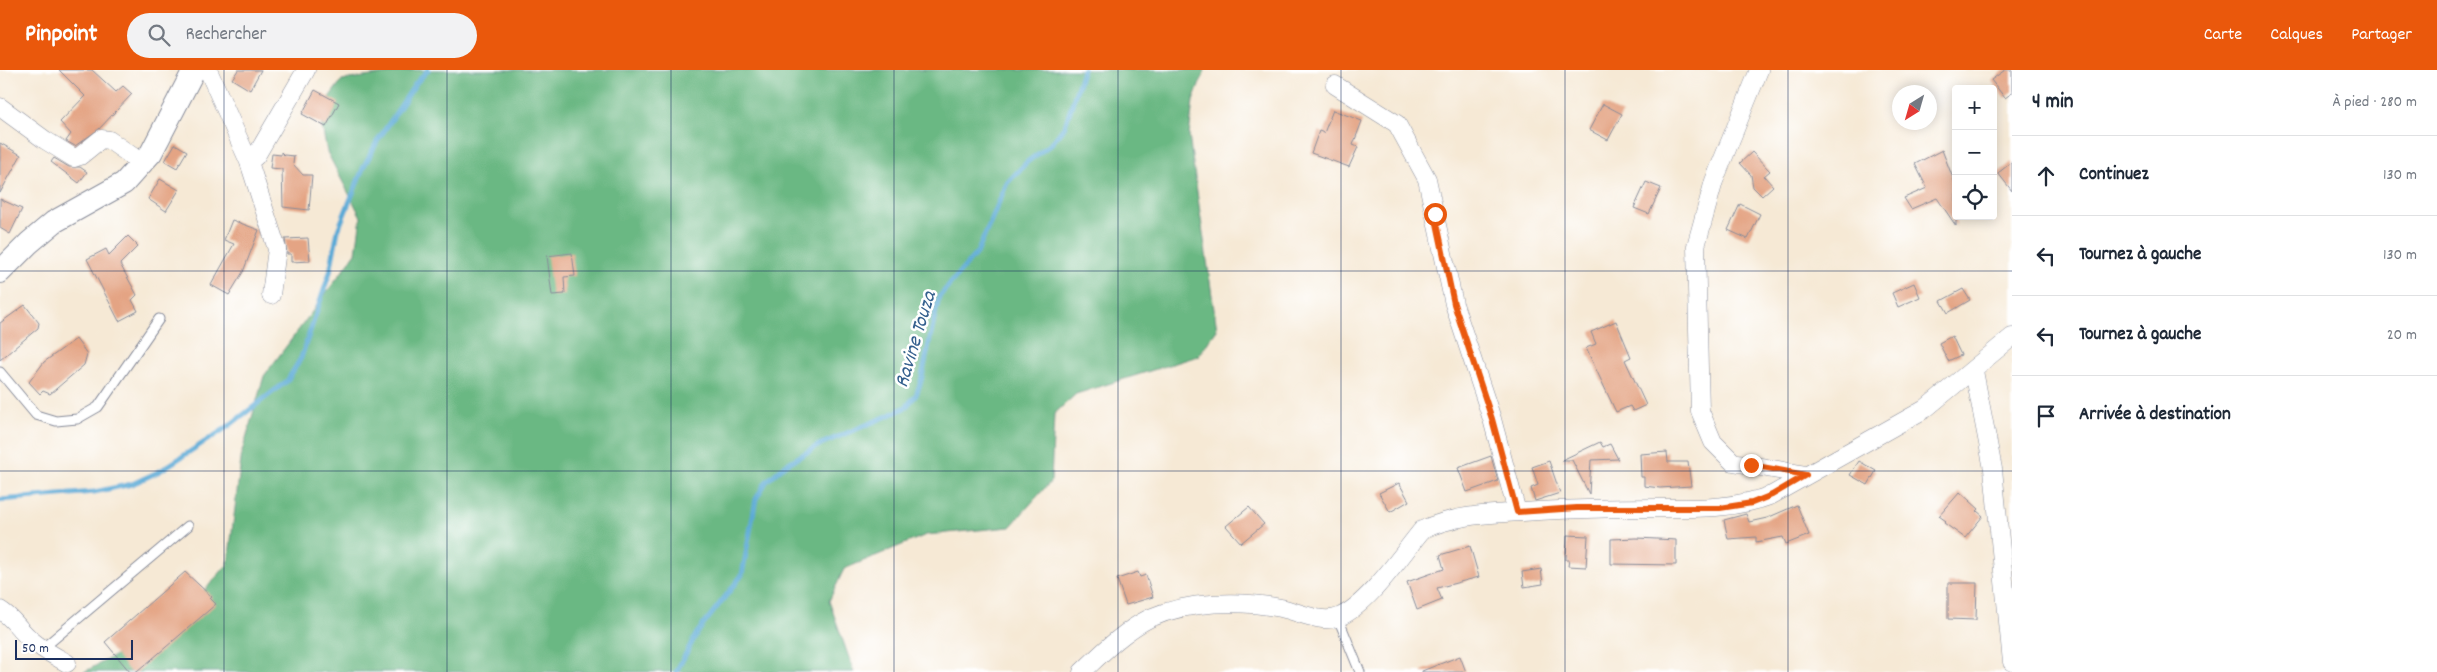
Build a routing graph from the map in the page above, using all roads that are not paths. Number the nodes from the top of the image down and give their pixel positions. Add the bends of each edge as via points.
1 (194, 70) edge
2 (208, 70) edge
3 (306, 70) edge
4 (1759, 70) edge
5 (1335, 85) dead end
6 (0, 106) edge
7 (248, 162) junction
8 (142, 163) junction
9 (0, 271) edge
10 (271, 295) dead end
11 (158, 319) dead end
12 (2012, 337) edge
13 (1974, 370) junction
14 (0, 372) edge
15 (1806, 475) junction
16 (1517, 512) junction
17 (188, 526) dead end
18 (0, 610) edge
19 (1338, 618) junction
20 (42, 649) junction
21 (2012, 662) edge
22 (67, 663) dead end
23 (1082, 672) edge
24 (1360, 672) edge

1 - 8 street via 151,153
2 - 7 street
3 - 7 street via 256,156
4 - 15 street via 1714,181 1696,246 1700,411 1713,442 1733,462
5 - 16 street via 1397,124 1428,178 1454,304 1492,419
6 - 8 street via 74,158 101,139 109,140
7 - 10 street via 277,249
8 - 9 street via 118,187 54,222
11 - 14 lane via 98,407 77,419 56,421 36,416
12 - 13 street
13 - 15 street via 1926,409
13 - 21 street via 1993,469
15 - 16 street via 1766,498 1720,508 1577,508
16 - 19 street via 1472,514 1422,530 1356,608
17 - 20 lane
18 - 20 street
19 - 23 street via 1322,620 1259,604 1210,605 1172,611 1150,619 1114,641
19 - 24 lane
20 - 22 street

